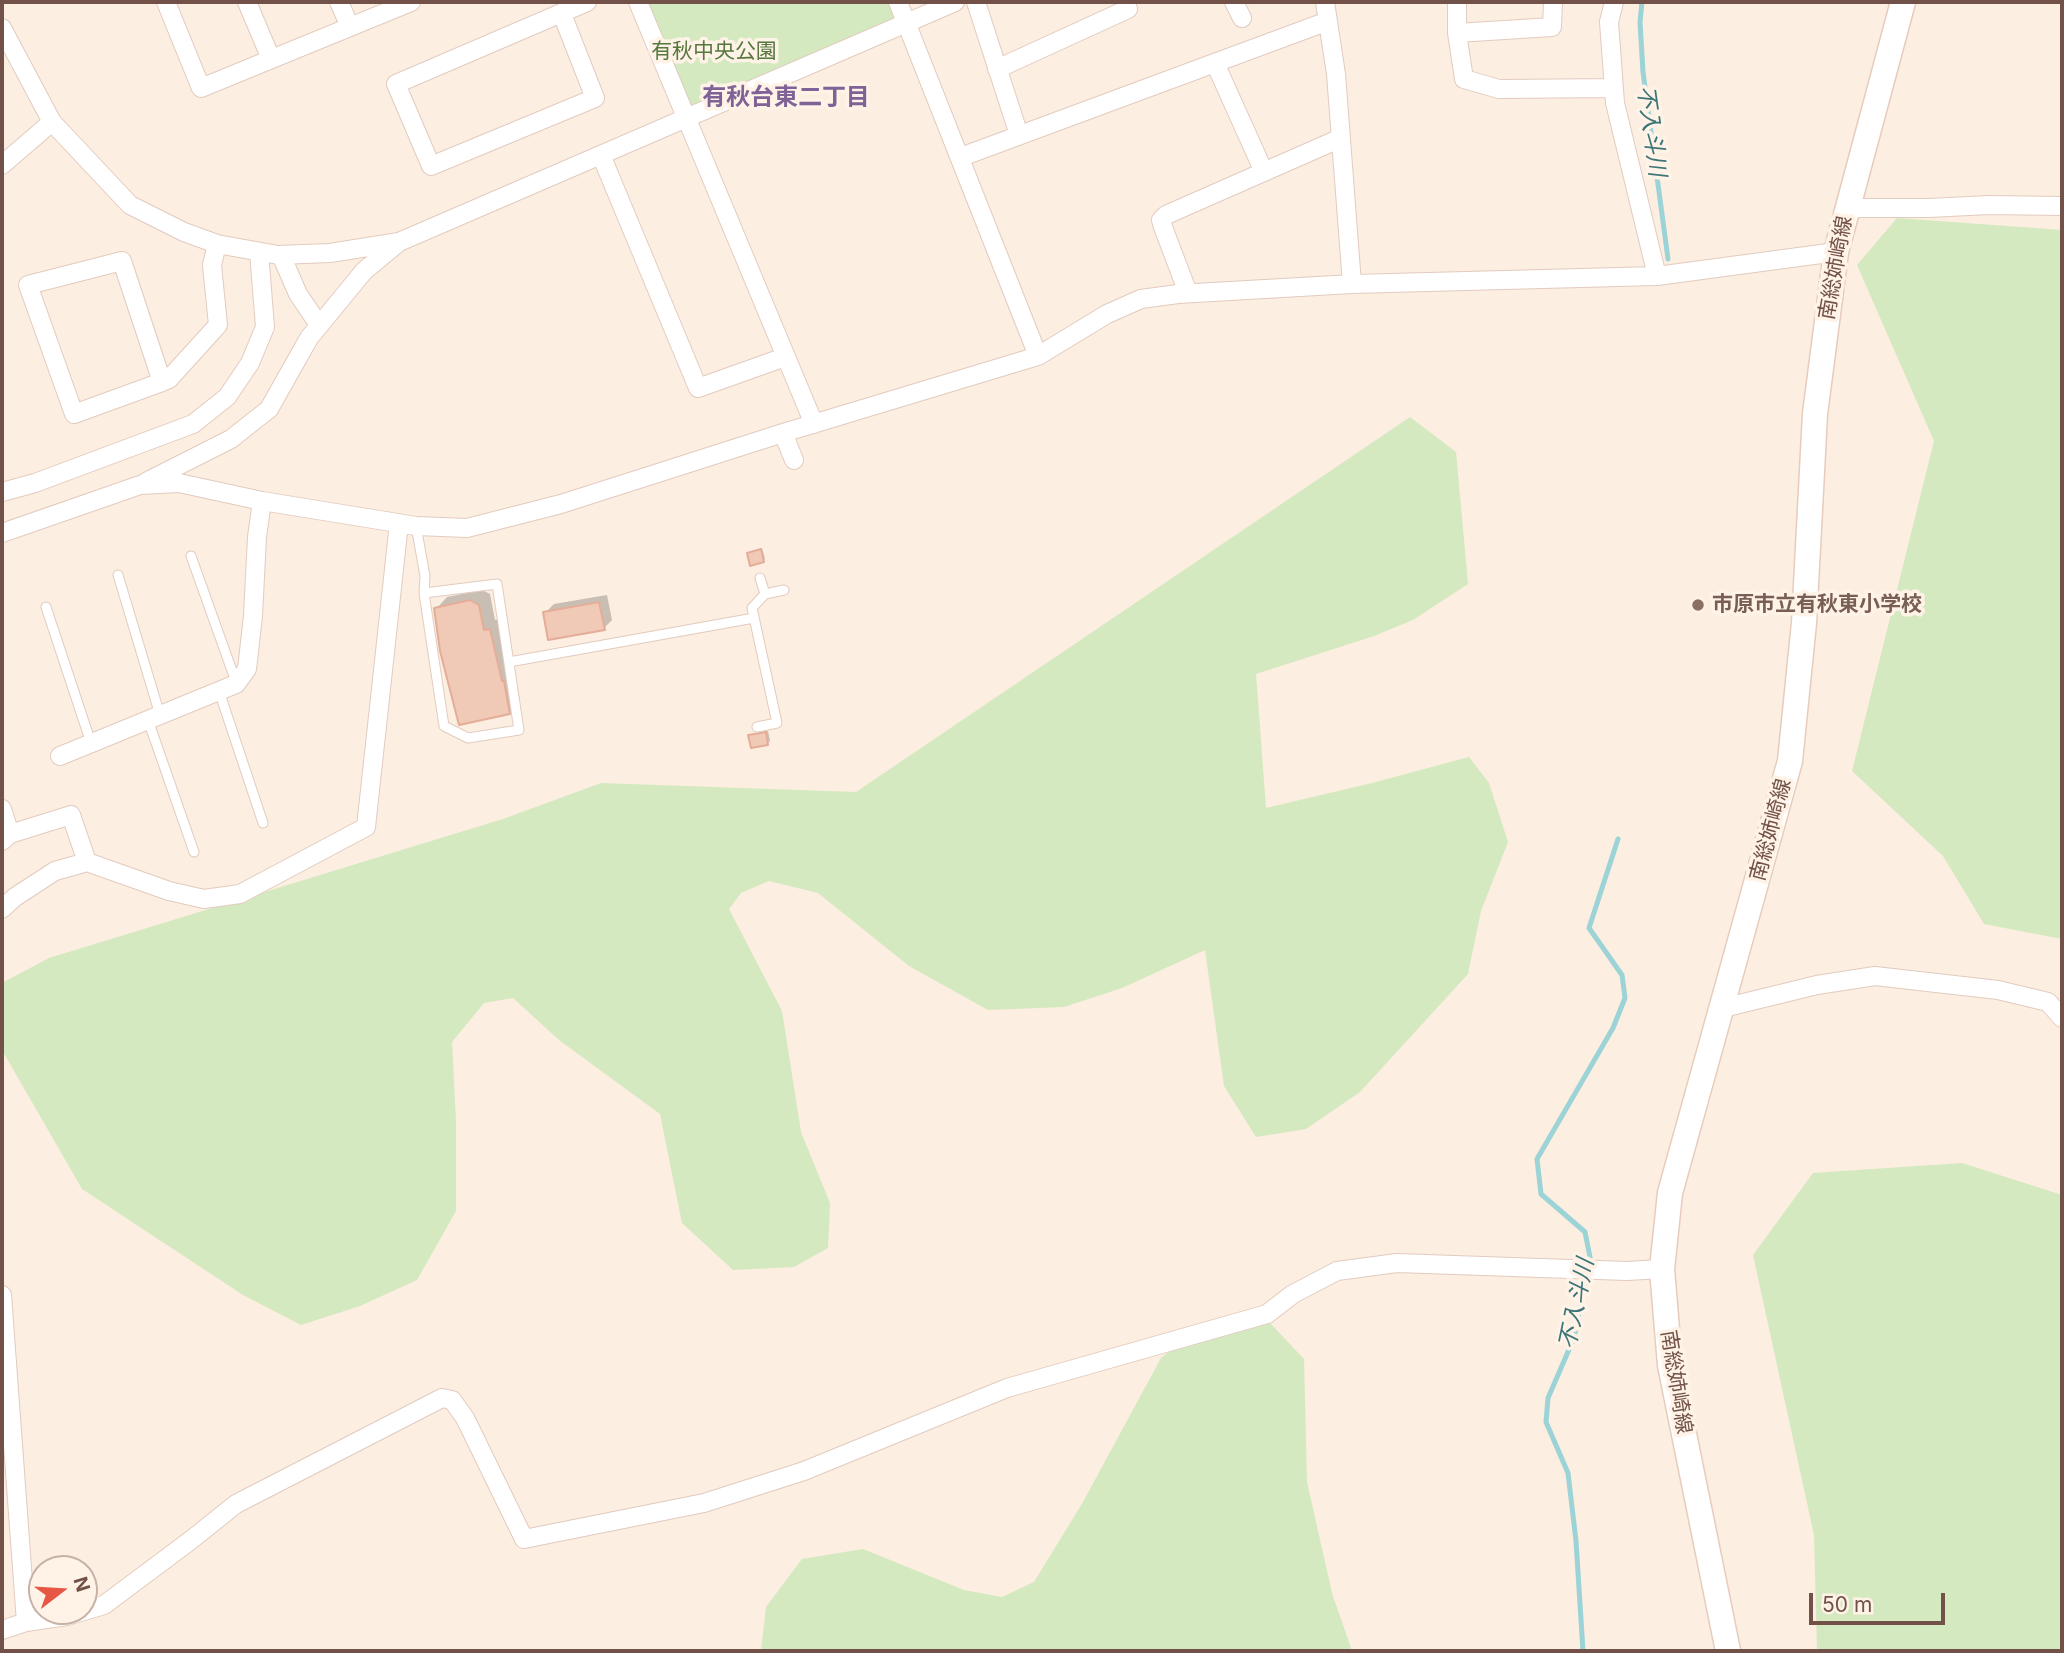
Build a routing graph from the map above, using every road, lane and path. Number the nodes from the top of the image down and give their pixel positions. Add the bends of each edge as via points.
1 (166, 2) edge
2 (247, 2) edge
3 (339, 2) edge
4 (411, 2) edge
5 (587, 2) edge
6 (638, 2) edge
7 (898, 2) edge
8 (955, 2) edge
9 (976, 2) edge
10 (1325, 2) edge
11 (1457, 2) edge
12 (1553, 2) edge
13 (1614, 2) edge
14 (1903, 2) edge
15 (1128, 9) dead end
16 (562, 14) junction
17 (1328, 21) junction
18 (907, 24) junction
19 (350, 27) junction
20 (2, 28) edge
21 (1457, 33) junction
22 (271, 60) junction
23 (1215, 63) junction
24 (997, 69) junction
25 (1614, 88) junction
26 (685, 118) junction
27 (52, 122) junction
28 (1018, 135) junction
29 (1341, 138) junction
30 (601, 155) junction
31 (961, 157) junction
32 (4, 158) edge
33 (1264, 172) junction
34 (2062, 206) edge
35 (1847, 208) junction
36 (399, 242) junction
37 (217, 244) junction
38 (259, 252) junction
39 (1836, 252) junction
40 (281, 255) junction
41 (1657, 276) junction
42 (1352, 284) junction
43 (1188, 293) junction
44 (319, 325) junction
45 (1038, 356) junction
46 (785, 357) junction
47 (162, 382) junction
48 (814, 424) junction
49 (783, 433) junction
50 (794, 460) dead end
51 (140, 485) junction
52 (2, 492) edge
53 (261, 501) junction
54 (408, 524) junction
55 (2, 533) edge
56 (191, 556) dead end
57 (118, 575) dead end
58 (760, 578) dead end
59 (784, 590) dead end
60 (424, 593) junction
61 (765, 594) junction
62 (46, 607) dead end
63 (754, 618) junction
64 (509, 662) junction
65 (236, 684) junction
66 (219, 691) junction
67 (154, 718) junction
68 (757, 727) dead end
69 (91, 743) junction
70 (61, 756) dead end
71 (2, 809) edge
72 (263, 823) dead end
73 (6, 837) edge
74 (194, 852) dead end
75 (87, 862) junction
76 (2, 909) edge
77 (1723, 1008) junction
78 (2062, 1018) edge
79 (1662, 1269) junction
80 (2, 1294) edge
81 (7, 1429) edge
82 (26, 1622) junction
83 (2, 1630) edge
84 (1728, 1651) edge

1 - 22 street via 201,88
2 - 22 street
3 - 19 street
4 - 19 street
5 - 16 street
6 - 26 street
7 - 18 street
8 - 18 street
9 - 24 street
10 - 17 street
11 - 21 street
12 - 21 street via 1552,27
13 - 25 street via 1609,22
14 - 35 main road, 南総姉崎線
15 - 24 street
16 - 16 street via 396,84 431,166 595,98
17 - 23 street
17 - 29 street
18 - 26 street
18 - 31 street
19 - 22 street
20 - 27 street
21 - 25 street via 1464,79 1499,89
23 - 28 street
23 - 33 street
24 - 28 street
25 - 41 street
26 - 30 street
26 - 46 street
27 - 32 street
27 - 37 street via 130,205
28 - 31 street
29 - 33 street
29 - 42 street
30 - 36 street
30 - 46 street via 698,388
31 - 45 street
33 - 43 street via 1161,220
34 - 35 street
35 - 39 main road, 南総姉崎線
36 - 40 street
36 - 44 street via 364,271
37 - 38 street
37 - 47 street via 212,265 218,325
38 - 40 street
38 - 52 street via 265,327 250,363 227,397 193,424
39 - 41 street
39 - 77 main road, 南総姉崎線 via 1815,414 1804,623 1790,761
40 - 44 street via 298,294
41 - 42 street
42 - 43 street
43 - 45 street via 1142,299 1107,314
44 - 51 street via 270,409 231,439
45 - 48 street
46 - 48 street
47 - 47 street via 74,414 28,285 122,261
48 - 49 street
49 - 50 street
49 - 54 street via 561,504 467,528
51 - 53 street via 179,483
51 - 55 street
53 - 54 street
53 - 65 street via 247,668
54 - 60 lane via 425,576
54 - 75 street via 366,827 240,894 228,896 204,899 169,891
56 - 65 lane
57 - 67 lane
58 - 61 lane
59 - 61 lane
60 - 64 lane via 497,584
60 - 64 lane via 444,726 468,738 519,730
61 - 63 lane via 752,608
62 - 69 lane
63 - 64 lane
63 - 68 lane via 777,723
65 - 66 street
66 - 67 street
66 - 72 lane
67 - 69 street
67 - 74 lane
69 - 70 street
71 - 73 street
73 - 75 street via 71,815
75 - 76 street via 55,871
77 - 78 street via 1875,976 1998,990 2048,1002
77 - 79 main road, 南総姉崎線 via 1670,1193
79 - 82 street via 1397,1263 1337,1271 1267,1314 1007,1388 804,1471 704,1503 524,1539 465,1418 452,1400 442,1398 236,1504 104,1605
79 - 84 main road, 南総姉崎線 via 1670,1366
80 - 81 street
81 - 82 street
82 - 83 street

